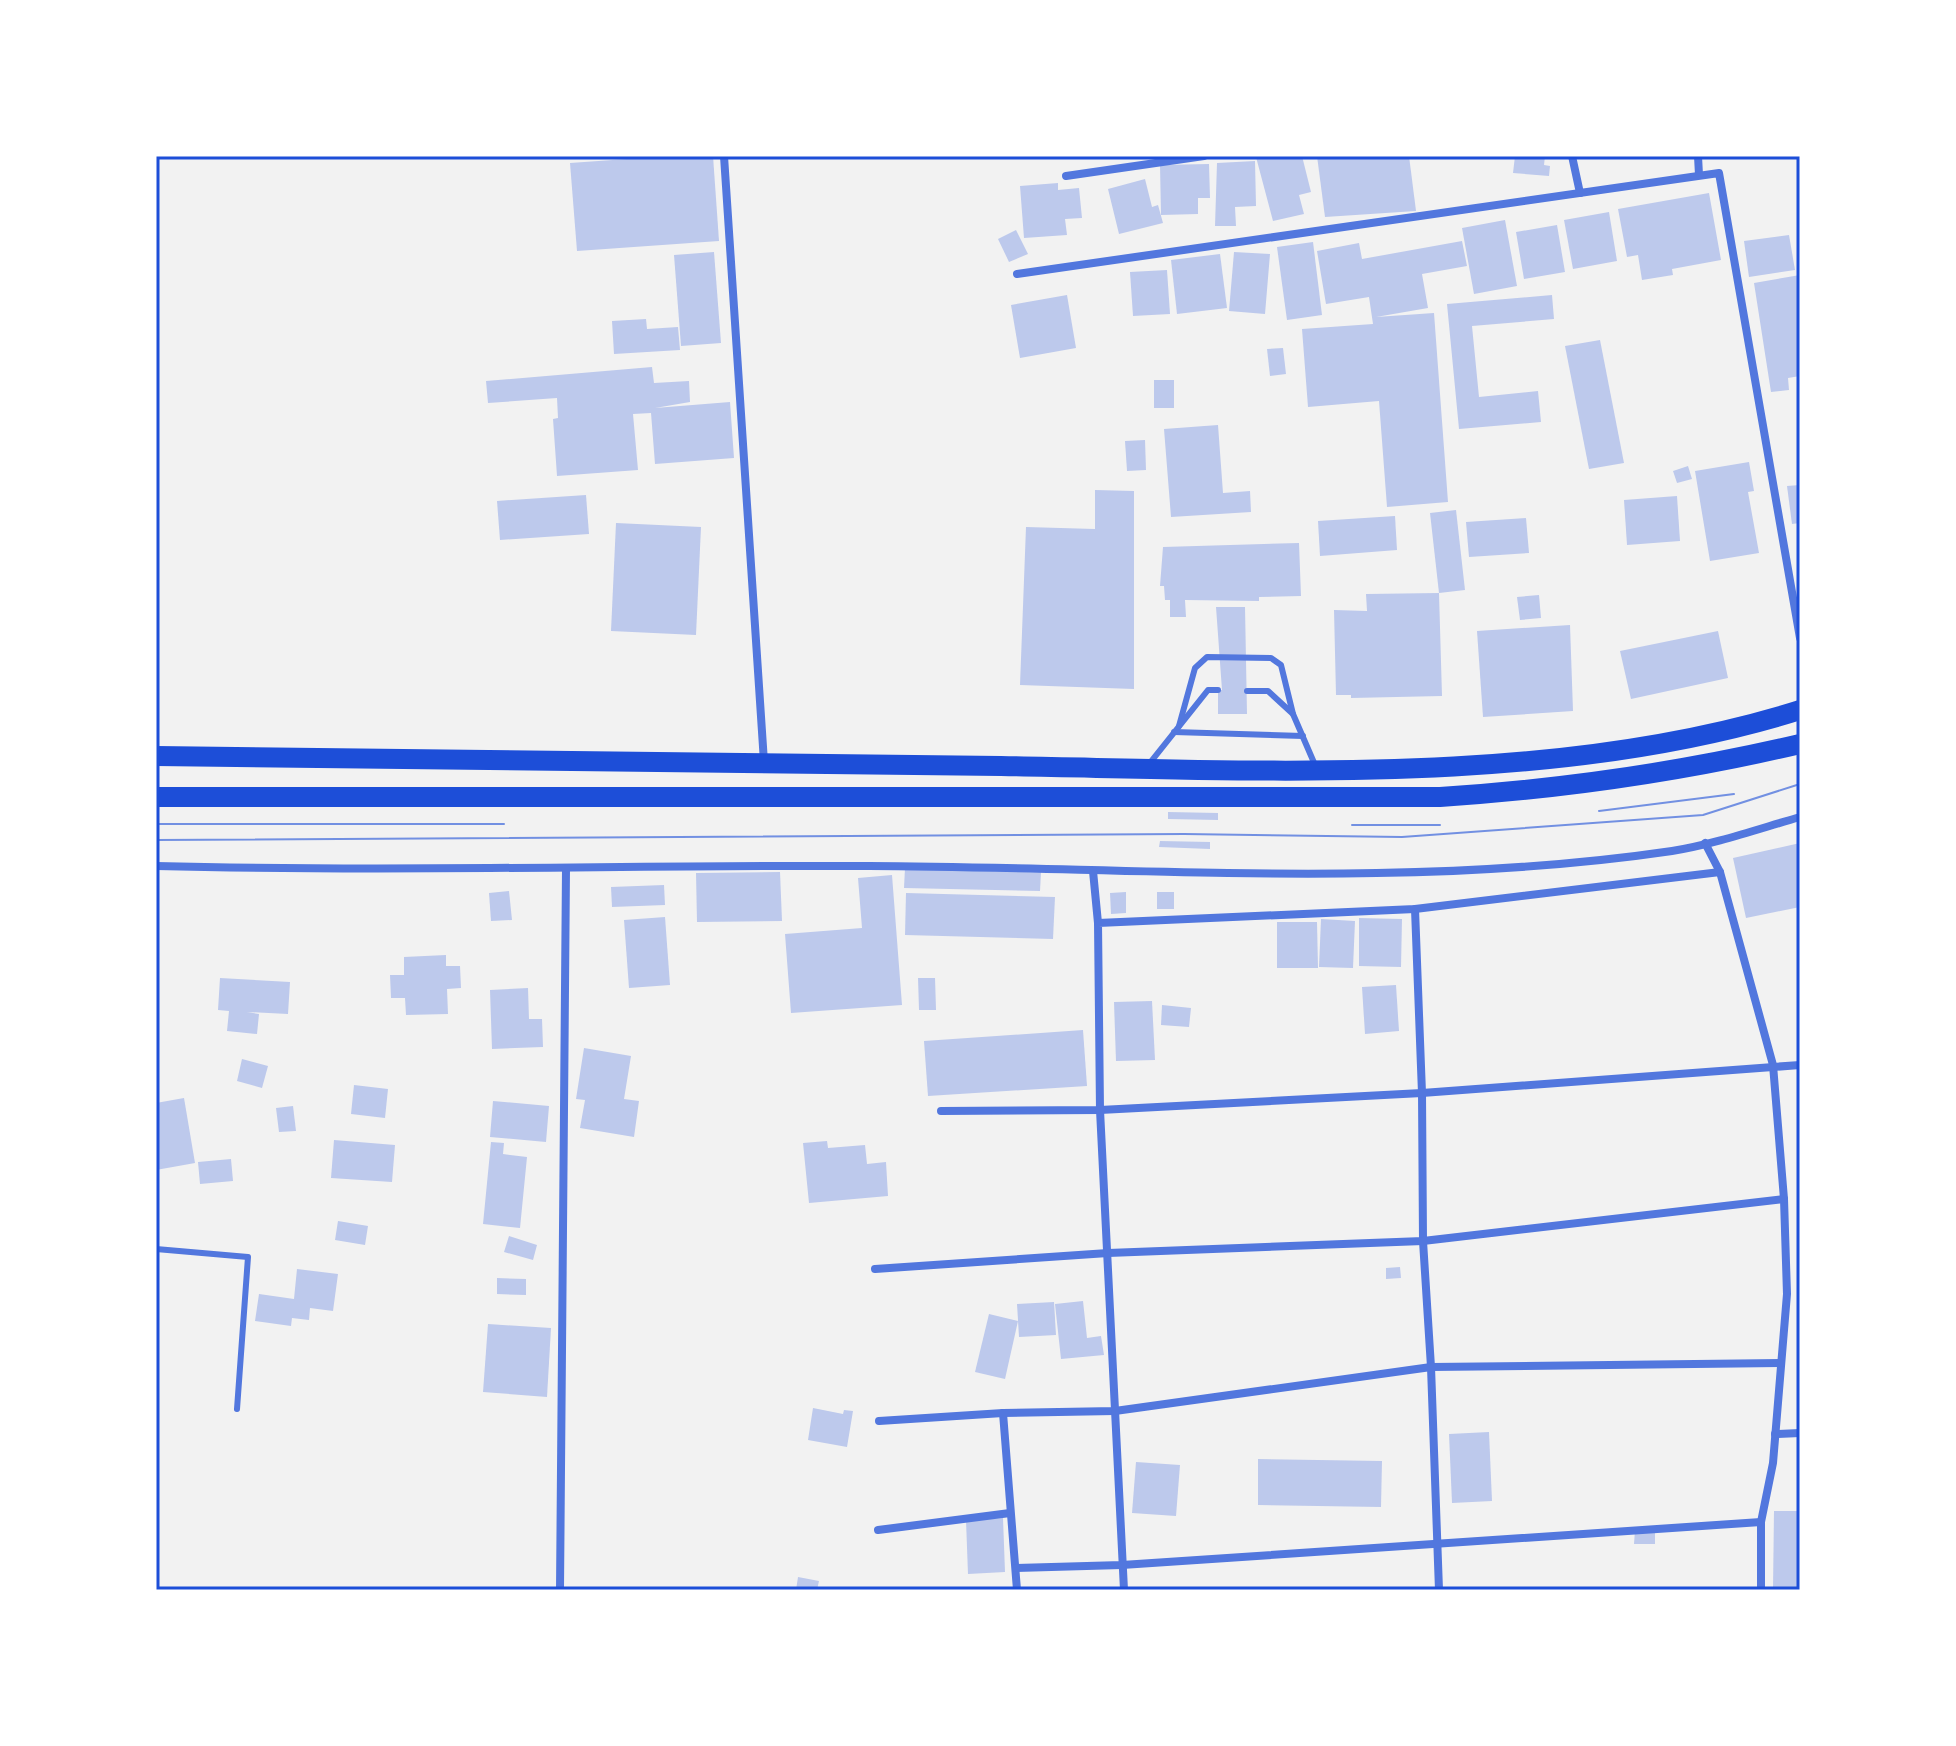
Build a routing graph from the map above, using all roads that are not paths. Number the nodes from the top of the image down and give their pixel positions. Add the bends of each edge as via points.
1 (724, 156) edge
2 (1204, 156) edge
3 (1572, 156) edge
4 (1698, 156) edge
5 (1699, 175) junction
6 (1066, 176) dead end
7 (1580, 193) junction
8 (1017, 274) dead end
9 (1800, 638) edge
10 (1218, 690) dead end
11 (1247, 691) dead end
12 (1800, 710) edge
13 (1293, 714) junction
14 (1177, 729) junction
15 (1303, 736) junction
16 (1800, 744) edge
17 (156, 756) edge
18 (764, 764) junction
19 (1146, 768) junction
20 (1317, 768) junction
21 (157, 797) edge
22 (1800, 817) edge
23 (1705, 843) junction
24 (156, 866) edge
25 (566, 869) junction
26 (1093, 871) junction
27 (1720, 872) junction
28 (1415, 909) junction
29 (1098, 923) junction
30 (1773, 1065) junction
31 (1800, 1065) edge
32 (1422, 1093) junction
33 (1100, 1110) junction
34 (941, 1111) dead end
35 (1784, 1199) junction
36 (1423, 1241) junction
37 (156, 1249) edge
38 (1108, 1253) junction
39 (875, 1269) dead end
40 (1781, 1363) junction
41 (1431, 1367) junction
42 (237, 1409) dead end
43 (1115, 1411) junction
44 (1003, 1413) junction
45 (879, 1421) dead end
46 (1800, 1433) edge
47 (1775, 1434) junction
48 (1010, 1513) junction
49 (1761, 1522) junction
50 (878, 1530) dead end
51 (1437, 1541) junction
52 (1122, 1565) junction
53 (1016, 1568) junction
54 (560, 1590) edge
55 (1017, 1590) edge
56 (1124, 1590) edge
57 (1439, 1590) edge
58 (1761, 1590) edge

1 - 18 street
2 - 6 street
3 - 7 street
4 - 5 street
5 - 7 street
5 - 9 street via 1719,173
7 - 8 street
10 - 14 lane via 1208,690
11 - 13 lane via 1268,691
12 - 20 main road via 1660,743 1591,752
13 - 14 lane via 1281,665 1271,658 1207,657 1195,668
13 - 15 lane
14 - 15 lane
14 - 19 lane
15 - 20 lane
16 - 21 main road via 1586,785 1440,797
17 - 18 main road
18 - 19 main road
19 - 20 main road
22 - 23 street
23 - 26 street via 1543,866 1398,872
23 - 27 street
24 - 25 street
25 - 26 street via 870,866
25 - 54 street
26 - 29 street
27 - 28 street
27 - 30 street
28 - 29 street
28 - 32 street
29 - 33 street
30 - 31 street
30 - 32 street
30 - 35 street
32 - 33 street
32 - 36 street
33 - 34 street
33 - 38 street
35 - 36 street
35 - 40 street via 1787,1294
36 - 38 street
36 - 41 street
37 - 42 lane via 248,1257
38 - 39 street
38 - 43 street
40 - 41 street
40 - 47 street
41 - 43 street
41 - 51 street
43 - 44 street
43 - 52 street
44 - 45 street
44 - 48 street
46 - 47 street
47 - 49 street
48 - 50 street
48 - 53 street
49 - 51 street
49 - 58 street
51 - 52 street
51 - 57 street
52 - 53 street
52 - 56 street
53 - 55 street

